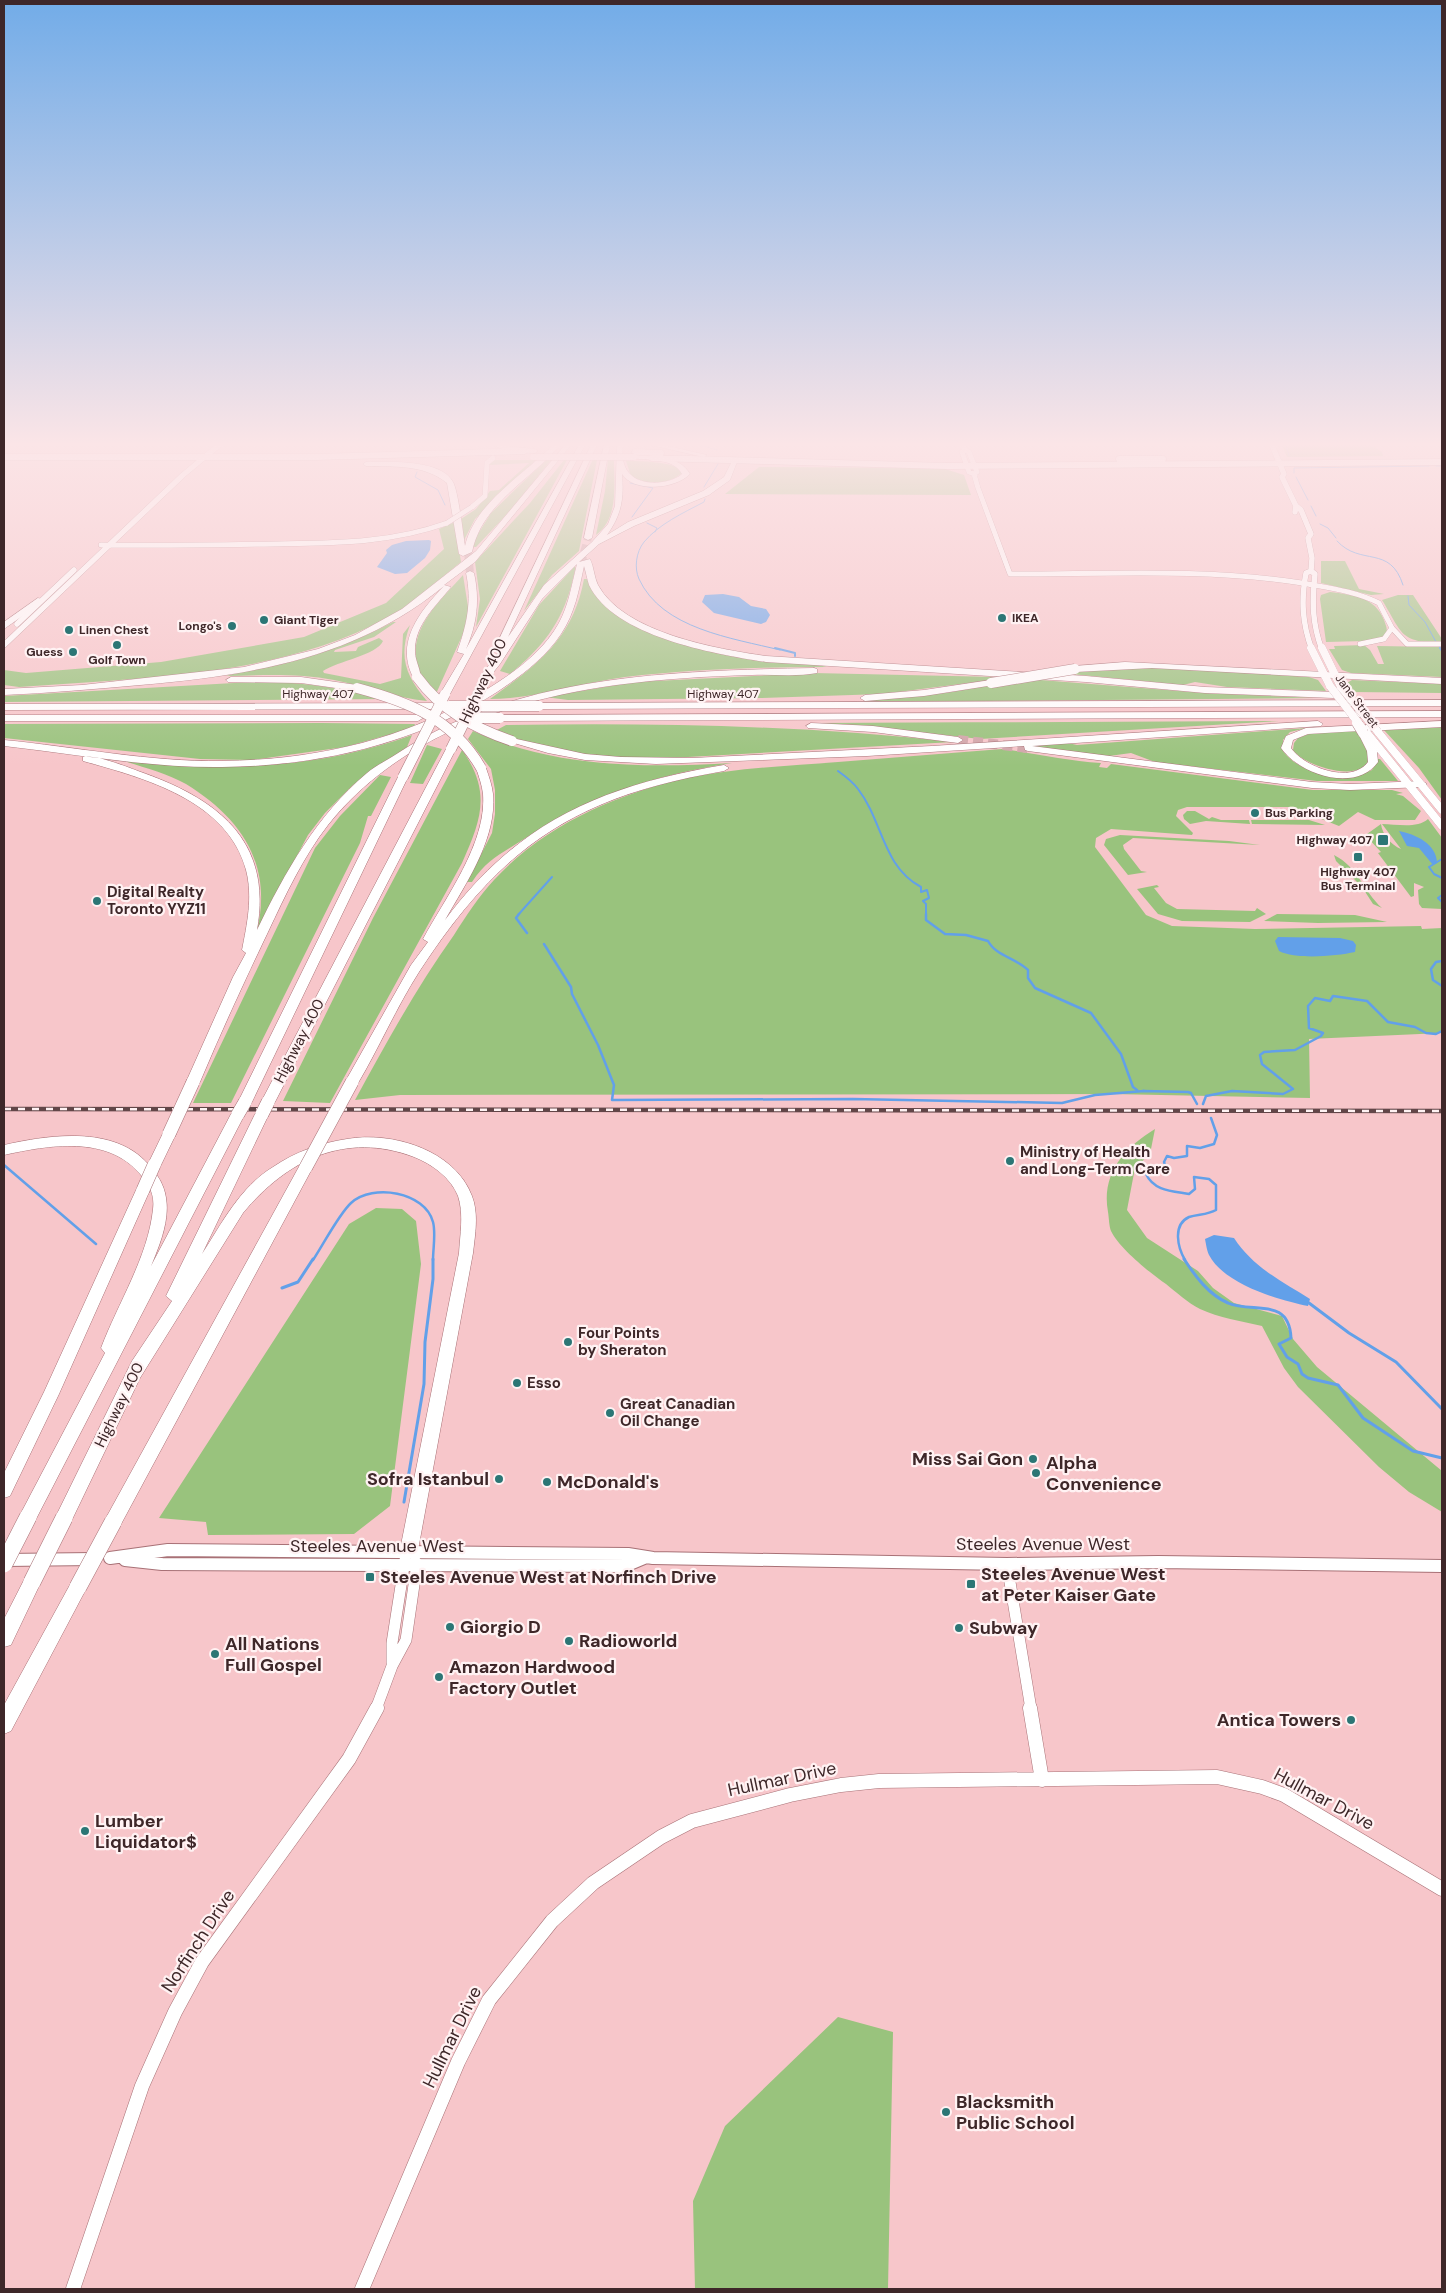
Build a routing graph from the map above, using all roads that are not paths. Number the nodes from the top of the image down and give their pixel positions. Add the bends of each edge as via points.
1 (93, 552) edge
2 (101, 552) edge
3 (524, 552) edge
4 (545, 552) edge
5 (586, 552) tunnel mouth
6 (1002, 552) edge
7 (1311, 552) edge
8 (470, 553) joint
9 (1311, 571) junction
10 (470, 573) tunnel mouth
11 (1274, 580) joint
12 (1305, 585) junction
13 (1314, 587) junction
14 (41, 600) junction
15 (4, 626) edge
16 (1392, 628) junction
17 (4, 642) edge
18 (1360, 644) dead end
19 (1442, 644) edge
20 (938, 670) junction
21 (489, 672) junction
22 (1324, 675) junction
23 (1335, 676) junction
24 (1442, 681) edge
25 (85, 688) junction
26 (4, 692) edge
27 (445, 694) junction
28 (1442, 698) edge
29 (1442, 703) edge
30 (681, 706) junction
31 (4, 707) edge
32 (1442, 716) edge
33 (4, 718) edge
34 (600, 718) junction
35 (1357, 723) joint
36 (1442, 724) edge
37 (1365, 733) junction
38 (958, 740) tunnel mouth
39 (4, 743) edge
40 (1028, 748) tunnel mouth
41 (841, 754) junction
42 (481, 768) joint
43 (1422, 784) junction
44 (1410, 785) junction
45 (1442, 810) edge
46 (1442, 826) edge
47 (413, 972) junction
48 (236, 985) junction
49 (4, 1150) edge
50 (134, 1374) junction
51 (96, 1386) junction
52 (4, 1490) edge
53 (4, 1560) edge
54 (410, 1560) junction
55 (4, 1564) edge
56 (1006, 1564) junction
57 (1442, 1566) edge
58 (4, 1638) edge
59 (4, 1724) edge
60 (1042, 1780) junction
61 (1442, 1889) edge
62 (72, 2289) edge
63 (362, 2289) edge

1 - 14 main road
2 - 17 main road
3 - 27 highway, Highway 400
4 - 21 highway, Highway 400
5 - 21 highway via 535,602 506,651
6 - 11 street via 1010,574 1205,573
7 - 9 main road, Jane Street
8 - 25 highway via 404,611 367,632 330,647 237,672
8 - 41 highway, bridge via 425,612 410,639 411,658 418,678 431,695 450,712 479,728 512,741 576,757 634,762
9 - 12 main road, Jane Street via 1306,573
9 - 13 main road, Jane Street via 1316,574
10 - 27 highway via 474,617
11 - 12 street
12 - 13 street
12 - 22 main road, Jane Street via 1302,608 1308,638
13 - 16 street via 1349,592 1379,603
13 - 23 main road, Jane Street via 1312,610 1323,650
14 - 15 highway
14 - 17 main road
16 - 18 street via 1384,639
16 - 19 street via 1407,644
20 - 28 highway via 1244,692
20 - 39 highway via 766,659 691,644 652,630 616,609 593,584 584,563 564,623 529,663 462,710 384,740 316,756 221,764
20 - 48 highway via 754,672 616,682 534,698 483,715 417,744 370,776 326,821 300,859
21 - 50 highway, Highway 400, bridge via 265,1108
22 - 23 highway
22 - 30 highway, bridge via 1125,665 1076,668 924,693
22 - 35 main road, Jane Street, bridge
23 - 24 highway
23 - 43 main road, Jane Street, bridge
25 - 26 highway
25 - 42 highway, bridge via 265,679 357,688 407,704 442,723 467,746
27 - 51 highway, Highway 400, bridge via 242,1108
29 - 30 highway, Highway 407
30 - 31 highway, Highway 407, bridge
32 - 34 highway, Highway 407
32 - 41 highway
33 - 34 highway, Highway 407, bridge
34 - 38 highway via 828,726
35 - 37 highway, bridge
36 - 37 highway via 1306,731 1289,738 1286,748 1297,761 1315,770 1356,773 1373,762
37 - 44 main road, Jane Street
39 - 48 highway via 83,758 150,776 183,791 222,820 236,836 246,856 256,896 252,936
40 - 44 highway via 1312,784
41 - 47 highway via 743,765 677,777 625,791 569,815 520,847 496,868
42 - 47 highway via 488,798 484,827 470,862
43 - 44 highway
43 - 45 main road, Jane Street
44 - 46 main road, Jane Street
47 - 59 highway, bridge
48 - 52 highway, bridge via 51,1394
49 - 51 highway via 34,1142 62,1140 102,1145 143,1165 159,1191 161,1211 154,1237 117,1322
50 - 54 highway via 238,1209 256,1186 276,1170 309,1152 348,1143 394,1145 432,1159 458,1182 467,1203 466,1246
50 - 58 highway, Highway 400, bridge
51 - 55 highway, Highway 400, bridge
53 - 54 main road, Steeles Avenue West via 110,1558 162,1564
54 - 56 main road, Steeles Avenue West via 523,1558 625,1566 644,1558
54 - 62 street, Norfinch Drive via 406,1640 392,1666 377,1708 349,1759 202,1962 175,2012 142,2086
56 - 57 main road, Steeles Avenue West via 1158,1562
56 - 60 street
60 - 61 street, Hullmar Drive via 1207,1777 1262,1787 1317,1813
60 - 63 street, Hullmar Drive via 879,1781 840,1785 790,1796 692,1821 661,1837 593,1883 552,1921 488,2000 458,2062

